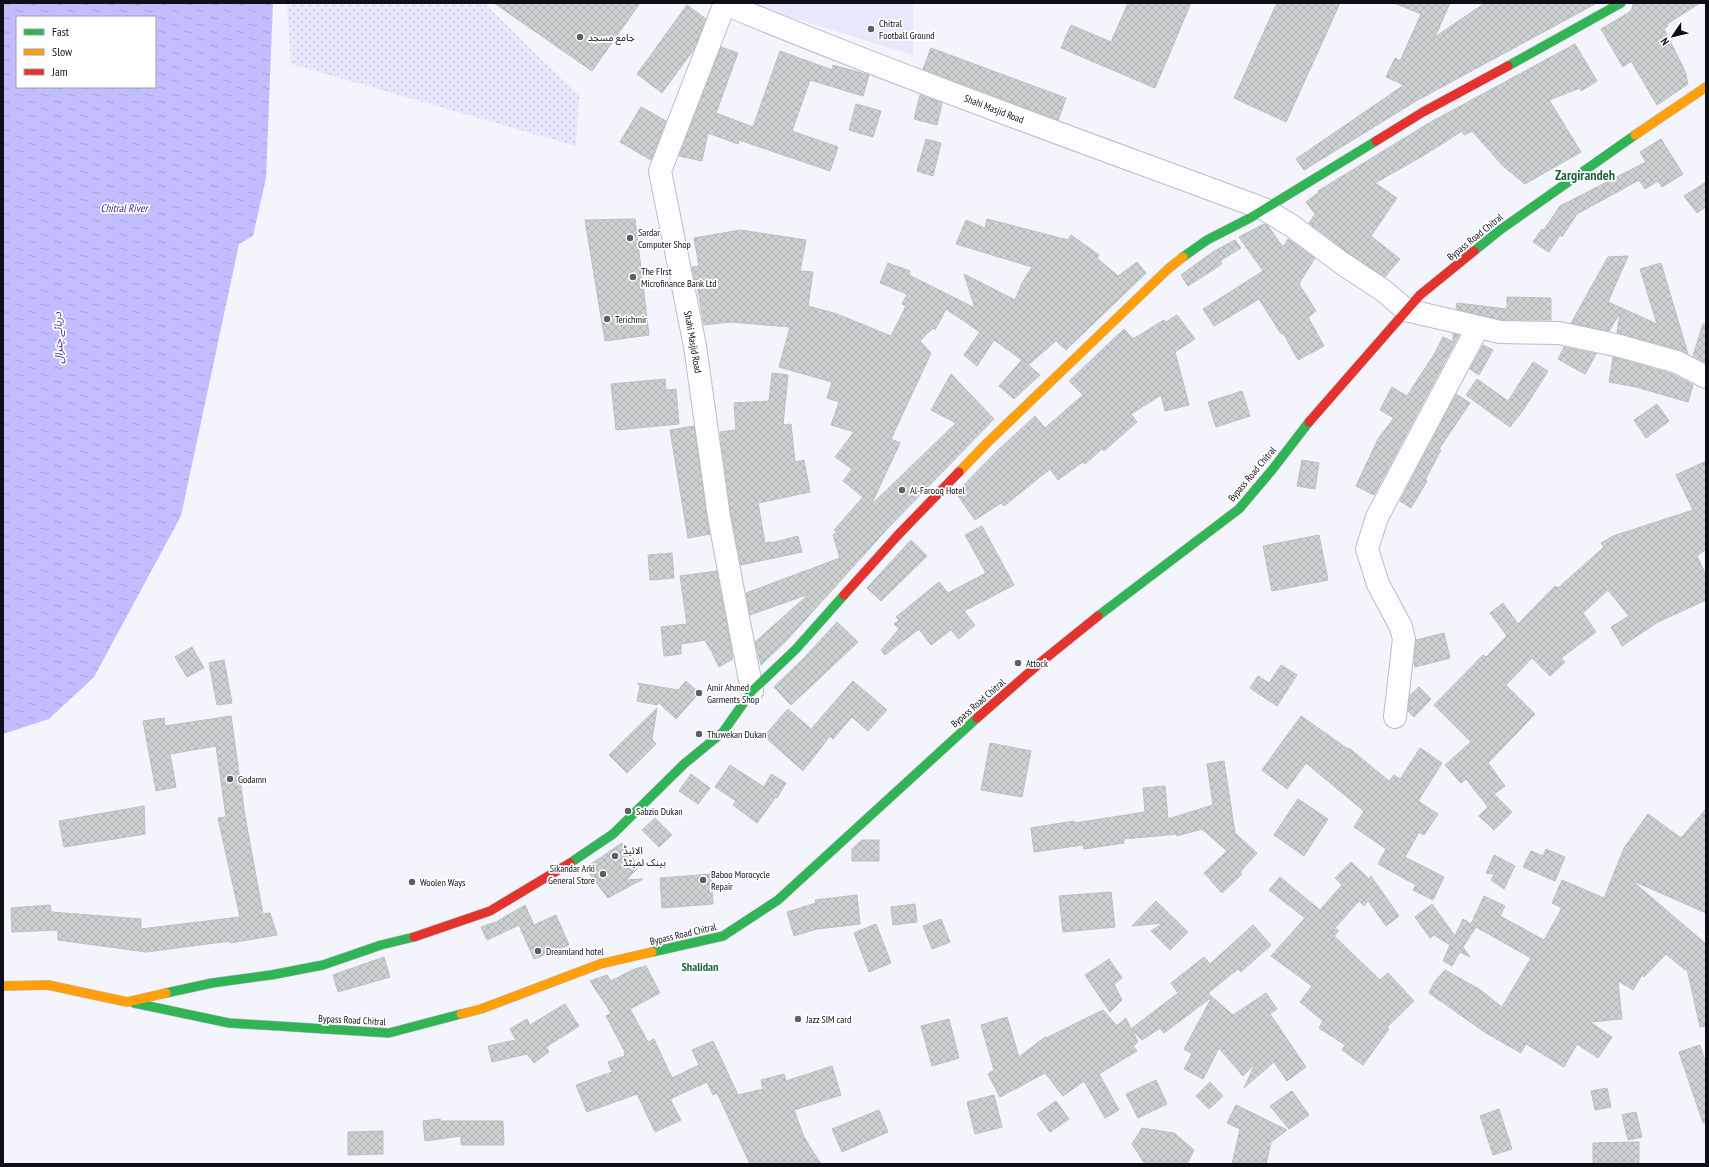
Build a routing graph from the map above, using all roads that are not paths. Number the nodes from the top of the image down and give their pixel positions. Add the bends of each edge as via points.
1 (725, 3) edge
2 (1621, 3) edge
3 (1706, 87) edge
4 (1264, 209) junction
5 (1406, 310) junction
6 (1478, 327) junction
7 (1706, 378) edge
8 (752, 691) junction
9 (1395, 717) dead end
10 (3, 986) edge
11 (127, 1002) junction

1 - 4 street, Shahi Masjid Road via 802,36
1 - 8 street, Shahi Masjid Road via 660,171 695,346 719,517
2 - 4 street via 1423,112
3 - 5 street, Bypass Road Chitral via 1500,230 1420,295
4 - 5 street, Shahi Masjid Road via 1384,291
4 - 8 street via 1207,240 1168,269 987,443 898,535 796,649
5 - 6 street
5 - 11 street, Bypass Road Chitral via 1313,416 1239,509 1041,662 778,900 723,936 600,964 481,1009 389,1033 229,1023
6 - 7 street via 1500,332 1559,333 1620,346 1677,362
6 - 9 street via 1377,517 1368,549 1378,584 1401,627 1404,639
8 - 11 street via 723,732 684,764 613,834 552,875 490,911 323,965 212,983
10 - 11 street, Bypass Road Chitral via 48,985

